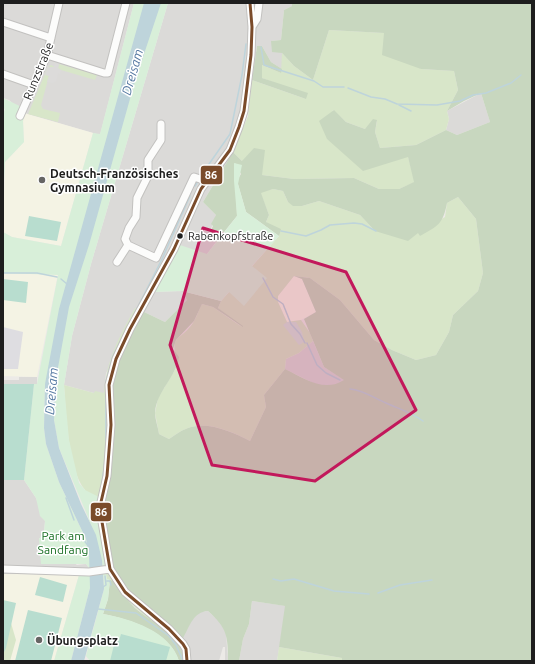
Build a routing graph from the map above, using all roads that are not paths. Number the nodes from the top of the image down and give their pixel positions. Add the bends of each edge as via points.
1 (59, 3) edge
2 (126, 3) edge
3 (250, 3) edge
4 (259, 3) edge
5 (3, 22) edge
6 (252, 27) junction
7 (51, 38) junction
8 (47, 55) junction
9 (3, 74) edge
10 (34, 85) junction
11 (20, 116) dead end
12 (161, 124) dead end
13 (203, 180) junction
14 (128, 245) junction
15 (117, 262) dead end
16 (3, 569) edge
17 (108, 569) junction
18 (187, 661) edge

1 - 7 street, Runzstraße
2 - 8 street via 108,73
3 - 6 street
4 - 6 street via 257,19
5 - 7 street
6 - 13 street via 244,111 239,127 230,150
7 - 8 street, Runzstraße
8 - 10 street, Runzstraße
9 - 10 street
10 - 11 street, Runzstraße
12 - 14 street via 161,140 148,160 148,176 137,198 136,217 126,235
13 - 14 street via 194,177 192,180 156,258
13 - 17 street via 170,256 120,348 110,376 111,425 107,476 101,502
14 - 15 street
16 - 17 street via 89,572
17 - 18 street via 125,592 183,644

